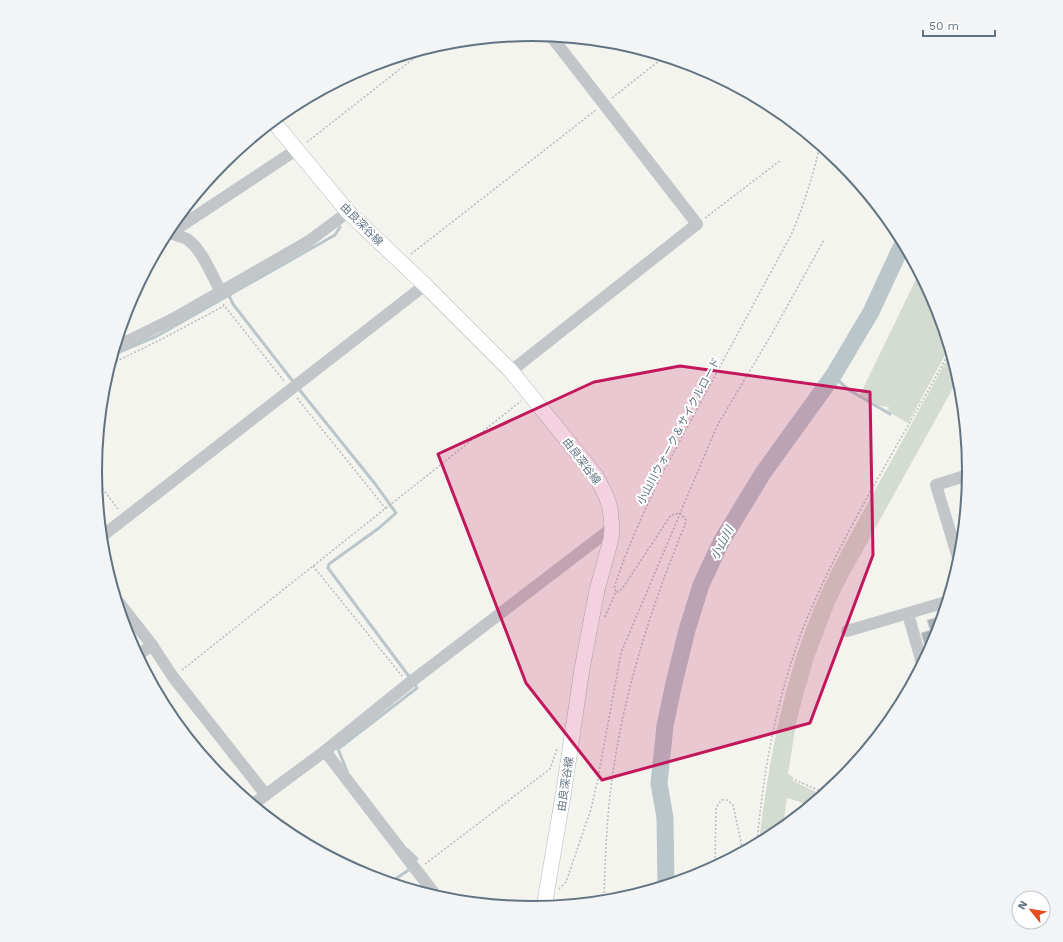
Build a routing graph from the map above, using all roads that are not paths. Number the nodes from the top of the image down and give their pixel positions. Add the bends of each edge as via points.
1 (556, 42) edge
2 (276, 126) edge
3 (296, 150) junction
4 (348, 212) junction
5 (176, 229) edge
6 (173, 234) edge
7 (426, 285) junction
8 (219, 293) junction
9 (121, 345) edge
10 (511, 371) junction
11 (962, 477) edge
12 (612, 528) junction
13 (106, 533) edge
14 (955, 546) edge
15 (941, 604) edge
16 (124, 609) edge
17 (908, 614) junction
18 (847, 631) dead end
19 (152, 645) junction
20 (142, 652) edge
21 (920, 655) edge
22 (325, 751) junction
23 (266, 795) junction
24 (257, 801) edge
25 (431, 889) edge
26 (545, 901) edge

1 - 10 street via 697,224
2 - 3 main road, 由良深谷線
3 - 4 main road, 由良深谷線
3 - 5 street
4 - 7 main road, 由良深谷線
4 - 8 street via 309,241
6 - 8 street via 185,238 199,251
7 - 10 main road, 由良深谷線
7 - 13 street
8 - 9 street
10 - 12 main road, 由良深谷線 via 596,476 607,498
11 - 14 street via 936,485
12 - 22 street
12 - 26 main road, 由良深谷線 via 582,669
15 - 17 street
16 - 19 street
17 - 18 street
17 - 21 street
19 - 20 street
19 - 23 street via 172,677
22 - 23 street
22 - 25 street
23 - 24 street

